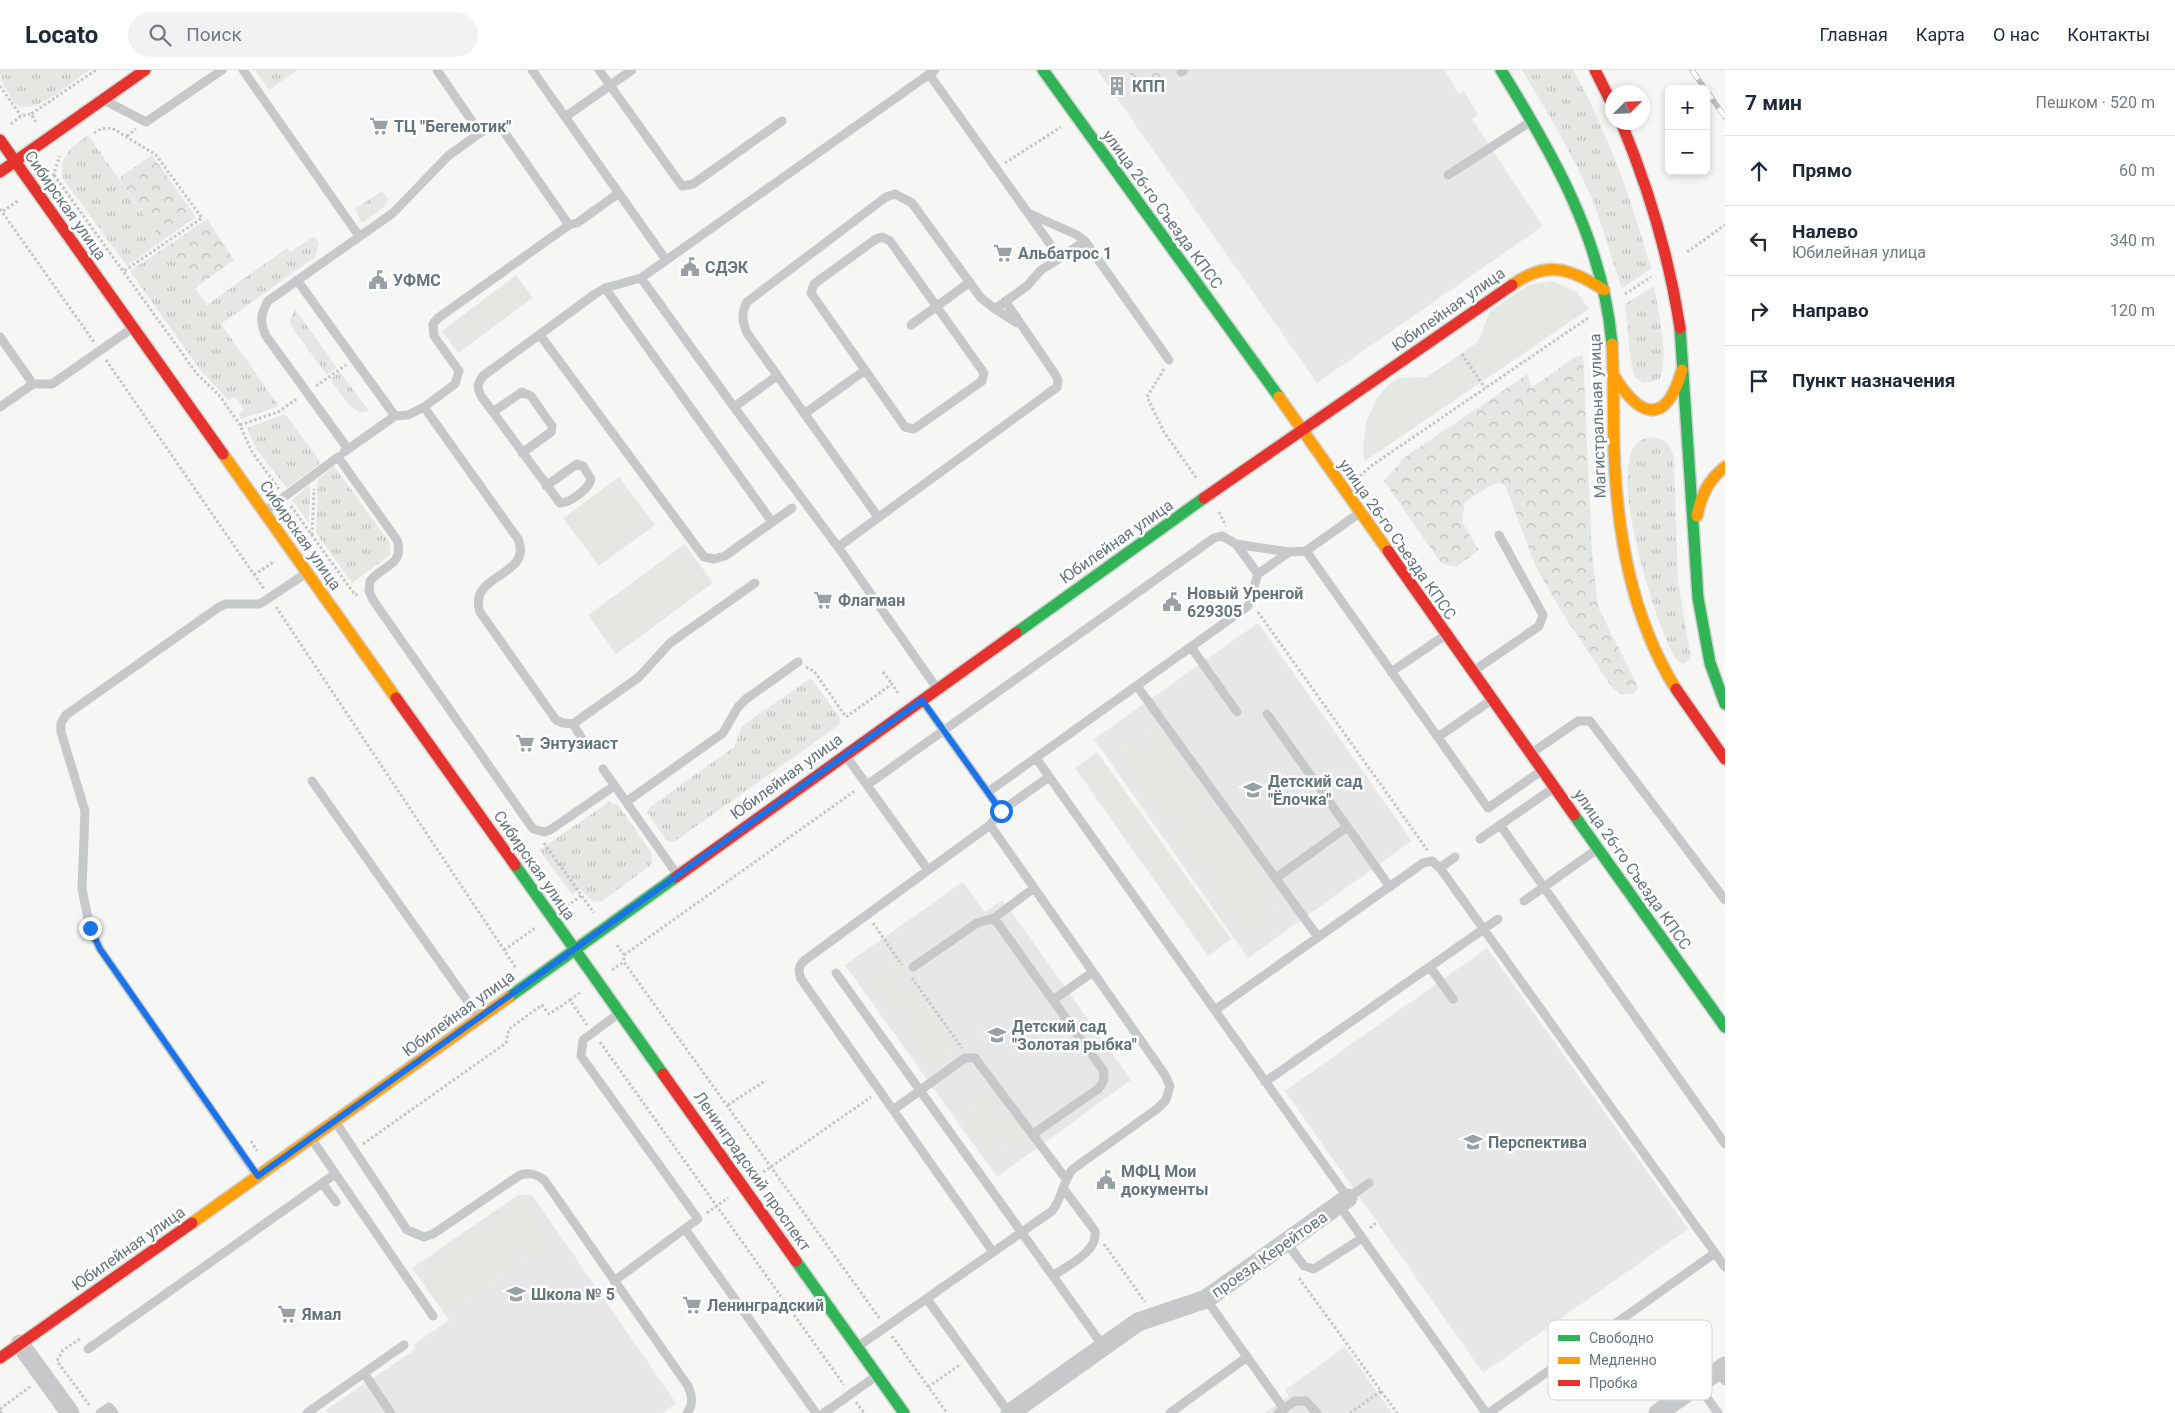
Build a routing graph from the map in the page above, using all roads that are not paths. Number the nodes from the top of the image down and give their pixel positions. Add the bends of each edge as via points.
1 (145, 70) edge
2 (222, 70) edge
3 (243, 70) edge
4 (437, 70) edge
5 (532, 70) edge
6 (599, 70) edge
7 (632, 70) edge
8 (1043, 70) edge
9 (1501, 70) edge
10 (1508, 70) edge
11 (1595, 70) edge
12 (932, 72) edge
13 (610, 86) junction
14 (1605, 90) edge
15 (1518, 98) junction
16 (103, 100) junction
17 (565, 117) junction
18 (782, 121) dead end
19 (1533, 121) junction
20 (1624, 130) edge
21 (480, 133) junction
22 (0, 140) edge
23 (15, 161) junction
24 (0, 172) edge
25 (1448, 176) dead end
26 (619, 192) junction
27 (1027, 213) junction
28 (569, 225) junction
29 (359, 236) junction
30 (1085, 241) junction
31 (1060, 258) junction
32 (666, 260) junction
33 (641, 278) junction
34 (297, 280) junction
35 (970, 282) junction
36 (605, 288) junction
37 (1604, 290) junction
38 (1005, 301) junction
39 (937, 306) junction
40 (995, 308) junction
41 (911, 325) dead end
42 (1022, 325) junction
43 (133, 327) junction
44 (540, 335) junction
45 (0, 337) edge
46 (1169, 360) road end
47 (1684, 364) junction
48 (864, 371) junction
49 (1613, 374) junction
50 (777, 376) junction
51 (33, 384) junction
52 (424, 407) junction
53 (734, 407) junction
54 (0, 408) edge
55 (493, 412) junction
56 (804, 414) junction
57 (396, 416) junction
58 (1302, 430) junction
59 (348, 449) junction
60 (522, 453) junction
61 (338, 457) junction
62 (1725, 467) edge
63 (546, 486) junction
64 (792, 508) dead end
65 (265, 512) junction
66 (1360, 513) junction
67 (878, 517) junction
68 (772, 522) junction
69 (1694, 534) junction
70 (1499, 535) dead end
71 (1236, 544) junction
72 (838, 547) junction
73 (1306, 551) junction
74 (1289, 552) junction
75 (308, 572) junction
76 (1258, 574) junction
77 (754, 583) dead end
78 (1446, 635) junction
79 (1191, 647) junction
80 (798, 662) road end
81 (1391, 672) junction
82 (1473, 672) junction
83 (1137, 686) junction
84 (937, 689) junction
85 (1492, 699) junction
86 (922, 700) junction
87 (1725, 704) edge
88 (1237, 712) dead end
89 (1268, 714) dead end
90 (573, 724) junction
91 (943, 730) junction
92 (1438, 737) junction
93 (584, 742) dead end
94 (845, 754) junction
95 (1531, 754) junction
96 (1036, 758) junction
97 (1725, 759) edge
98 (603, 769) dead end
99 (1542, 770) junction
100 (1049, 777) junction
101 (312, 781) dead end
102 (866, 784) junction
103 (614, 786) junction
104 (1555, 787) junction
105 (988, 792) junction
106 (626, 802) junction
107 (1001, 811) junction
108 (990, 825) junction
109 (1500, 825) junction
110 (1347, 826) junction
111 (1480, 839) dead end
112 (1598, 849) junction
113 (1455, 857) dead end
114 (1440, 868) junction
115 (928, 870) junction
116 (678, 875) junction
117 (1276, 878) junction
118 (1390, 887) junction
119 (1544, 887) junction
120 (1034, 888) junction
121 (1725, 900) edge
122 (1524, 901) dead end
123 (994, 918) junction
124 (1498, 919) dead end
125 (1484, 929) junction
126 (1318, 937) junction
127 (575, 949) junction
128 (913, 967) dead end
129 (1430, 967) junction
130 (1093, 972) junction
131 (836, 973) dead end
132 (1453, 999) dead end
133 (1053, 1000) junction
134 (1215, 1010) junction
135 (621, 1013) junction
136 (1721, 1013) edge
137 (479, 1017) junction
138 (1725, 1028) edge
139 (1265, 1082) junction
140 (920, 1090) junction
141 (893, 1110) junction
142 (335, 1122) junction
143 (1033, 1134) junction
144 (311, 1139) junction
145 (1725, 1144) edge
146 (336, 1174) junction
147 (258, 1176) junction
148 (322, 1183) junction
149 (1369, 1183) dead end
150 (1065, 1184) junction
151 (336, 1202) dead end
152 (1343, 1202) junction
153 (685, 1229) junction
154 (1022, 1232) junction
155 (1362, 1238) junction
156 (1286, 1242) junction
157 (994, 1252) junction
158 (1715, 1253) junction
159 (1725, 1266) edge
160 (1053, 1276) junction
161 (614, 1281) junction
162 (926, 1299) junction
163 (1206, 1299) junction
164 (433, 1316) dead end
165 (1620, 1320) edge
166 (20, 1344) junction
167 (404, 1346) dead end
168 (1103, 1346) junction
169 (857, 1347) junction
170 (88, 1349) dead end
171 (1247, 1357) junction
172 (0, 1358) edge
173 (1548, 1370) edge
174 (364, 1373) junction
175 (877, 1375) junction
176 (1677, 1400) edge
177 (1709, 1400) edge
178 (1281, 1411) edge
179 (70, 1413) edge
180 (100, 1413) edge
181 (114, 1413) edge
182 (307, 1413) edge
183 (391, 1413) edge
184 (687, 1413) edge
185 (816, 1413) edge
186 (824, 1413) edge
187 (904, 1413) edge
188 (1009, 1413) edge
189 (1170, 1413) edge
190 (1317, 1413) edge
191 (1487, 1413) edge
192 (1658, 1413) edge
193 (1718, 1413) edge

1 - 16 main road
2 - 16 lane via 146,122
3 - 29 lane
4 - 21 lane
5 - 17 lane
6 - 13 lane
7 - 13 lane
8 - 58 main road, улица 26-го Съезда КПСС
9 - 15 main road, Магистральная улица
10 - 15 main road
11 - 14 main road
12 - 27 lane
12 - 32 lane
13 - 17 lane
13 - 18 lane via 686,187
15 - 19 main road, Магистральная улица
16 - 23 main road
17 - 26 lane
19 - 25 lane
19 - 37 main road, Магистральная улица via 1576,198 1596,254
20 - 47 main road via 1653,203 1670,264
21 - 28 lane via 491,126 500,126
21 - 29 lane via 448,156 392,213
22 - 23 main road, Сибирская улица
23 - 24 main road
23 - 43 main road, Сибирская улица
26 - 28 lane
26 - 32 lane
27 - 30 lane
27 - 31 lane
28 - 52 lane via 438,318 434,324 434,336 459,371 458,378 455,384
29 - 34 lane
30 - 31 lane
30 - 46 lane
31 - 38 lane
32 - 33 lane
33 - 36 lane
33 - 53 lane
34 - 57 lane
34 - 59 lane via 268,302 261,313 261,323 266,336
35 - 39 lane
35 - 40 lane via 981,298
35 - 50 lane via 912,204 895,194 886,197 747,302 742,312 747,333
36 - 44 lane
36 - 68 lane
37 - 49 main road, Магистральная улица
37 - 58 main road, Юбилейная улица via 1565,269 1536,271
38 - 40 lane
38 - 42 lane
39 - 41 lane
39 - 48 lane via 982,368 982,381 919,427 909,429
39 - 48 lane via 887,238 876,239 814,284 812,297
40 - 42 lane
42 - 67 lane via 1055,374 1057,387
43 - 51 lane via 52,384
43 - 65 main road, Сибирская улица
44 - 55 lane via 478,382 477,388
44 - 68 lane via 704,557 724,556
45 - 51 lane
47 - 49 main road via 1671,400 1656,409 1635,404
47 - 69 main road
48 - 56 lane
49 - 97 main road, Магистральная улица via 1618,520 1638,613 1674,687
50 - 53 lane
50 - 56 lane
51 - 54 lane
52 - 57 lane via 408,415
52 - 90 lane via 521,546 521,556 516,564 478,594 480,612 556,720
53 - 72 lane
55 - 60 lane
55 - 60 lane via 517,394 522,392 531,396 552,426 551,432
56 - 67 lane
57 - 59 lane
58 - 66 main road, улица 26-го Съезда КПСС
58 - 84 main road, Юбилейная улица
59 - 61 lane
60 - 63 lane
61 - 65 lane
61 - 103 lane via 400,548 395,561 370,582 369,591 533,828 544,832 550,830
62 - 69 main road via 1708,483 1700,499
63 - 63 lane via 557,501 565,503 589,486 591,479 584,466 577,464
64 - 68 lane
65 - 75 main road, Сибирская улица
66 - 73 lane
66 - 78 main road, улица 26-го Съезда КПСС
67 - 72 lane
69 - 87 main road via 1695,570 1705,636 1712,670
70 - 82 lane via 1543,615 1539,626
71 - 74 lane
71 - 76 lane
71 - 91 lane via 1222,536 1214,538
72 - 84 lane
73 - 74 lane
73 - 81 lane
74 - 76 lane
75 - 127 main road, Сибирская улица
75 - 147 lane via 260,604 219,607 66,715 61,732 85,811 82,888 90,928 100,949
76 - 79 lane via 1251,602
77 - 90 lane via 670,643 639,677
78 - 81 lane
78 - 82 main road, улица 26-го Съезда КПСС
79 - 83 lane
79 - 88 lane
80 - 106 lane via 746,699 723,733
81 - 92 lane
82 - 85 main road, улица 26-го Съезда КПСС
83 - 96 lane
83 - 117 lane
84 - 86 main road, Юбилейная улица
85 - 92 lane
85 - 95 main road, улица 26-го Съезда КПСС
86 - 91 lane
86 - 94 main road, Юбилейная улица
89 - 110 lane
90 - 93 lane
91 - 102 lane
91 - 105 lane
92 - 99 lane via 1488,808
94 - 102 lane
94 - 116 main road, Юбилейная улица
95 - 99 main road, улица 26-го Съезда КПСС
95 - 121 lane via 1578,721 1590,721
96 - 100 lane
96 - 105 lane
98 - 103 lane
99 - 104 main road, улица 26-го Съезда КПСС
100 - 107 lane
100 - 134 lane
101 - 137 lane
102 - 115 lane
103 - 106 lane
104 - 109 lane
104 - 112 main road, улица 26-го Съезда КПСС
105 - 107 lane
106 - 116 lane
107 - 108 lane
108 - 115 lane
108 - 120 lane
109 - 111 lane
109 - 119 lane
110 - 117 lane
110 - 118 lane
112 - 119 lane
112 - 136 main road, улица 26-го Съезда КПСС
113 - 114 lane
114 - 118 lane via 1432,860 1427,861
114 - 125 lane
115 - 141 lane via 800,964 801,979
116 - 127 main road, Юбилейная улица
117 - 126 lane
118 - 126 lane
119 - 122 lane
119 - 145 lane
120 - 123 lane
120 - 130 lane
123 - 128 lane via 977,923
123 - 133 lane
124 - 125 lane
125 - 129 lane
125 - 158 lane
126 - 134 lane
127 - 135 main road, Ленинградский проспект
127 - 137 main road, Юбилейная улица
129 - 132 lane
129 - 139 lane
130 - 133 lane
130 - 150 lane via 1170,1086 1166,1100 1158,1109 1073,1169
131 - 140 lane
133 - 143 lane via 1105,1076 1098,1088
134 - 139 lane
135 - 153 lane via 583,1040 581,1056 698,1220
135 - 169 main road, Ленинградский проспект
136 - 138 main road, улица 26-го Съезда КПСС
137 - 142 main road, Юбилейная улица
139 - 152 lane
140 - 141 lane
140 - 143 lane via 968,1057 979,1060
140 - 154 lane
141 - 157 lane
142 - 144 main road, Юбилейная улица
142 - 161 lane via 407,1230 424,1237 433,1234 520,1175 538,1175 545,1180
143 - 150 lane
144 - 146 lane
144 - 147 main road, Юбилейная улица
146 - 148 lane
146 - 164 lane
147 - 166 main road, Юбилейная улица
148 - 151 lane
148 - 170 lane
149 - 152 lane
150 - 154 lane via 1052,1211
150 - 160 lane via 1095,1231 1095,1243
152 - 155 lane
152 - 156 street, проезд Керейтова
153 - 161 lane
153 - 185 lane
154 - 157 lane
154 - 160 lane
155 - 156 lane via 1314,1269 1304,1266
155 - 191 lane
156 - 163 street, проезд Керейтова
157 - 162 lane
158 - 159 lane
158 - 165 lane
160 - 168 lane
161 - 184 lane via 688,1386 692,1396
162 - 169 lane
162 - 188 lane
163 - 168 street, проезд Керейтова via 1138,1322
163 - 171 lane
166 - 172 main road, Юбилейная улица
166 - 179 street
167 - 174 lane
168 - 188 street, проезд Керейтова
169 - 175 main road, Ленинградский проспект
171 - 178 lane
171 - 189 lane
173 - 191 lane
174 - 182 lane
174 - 183 lane
175 - 186 lane
175 - 187 main road, Ленинградский проспект
176 - 192 street
177 - 193 lane
178 - 190 lane via 1300,1400 1306,1401
180 - 181 lane via 109,1407

